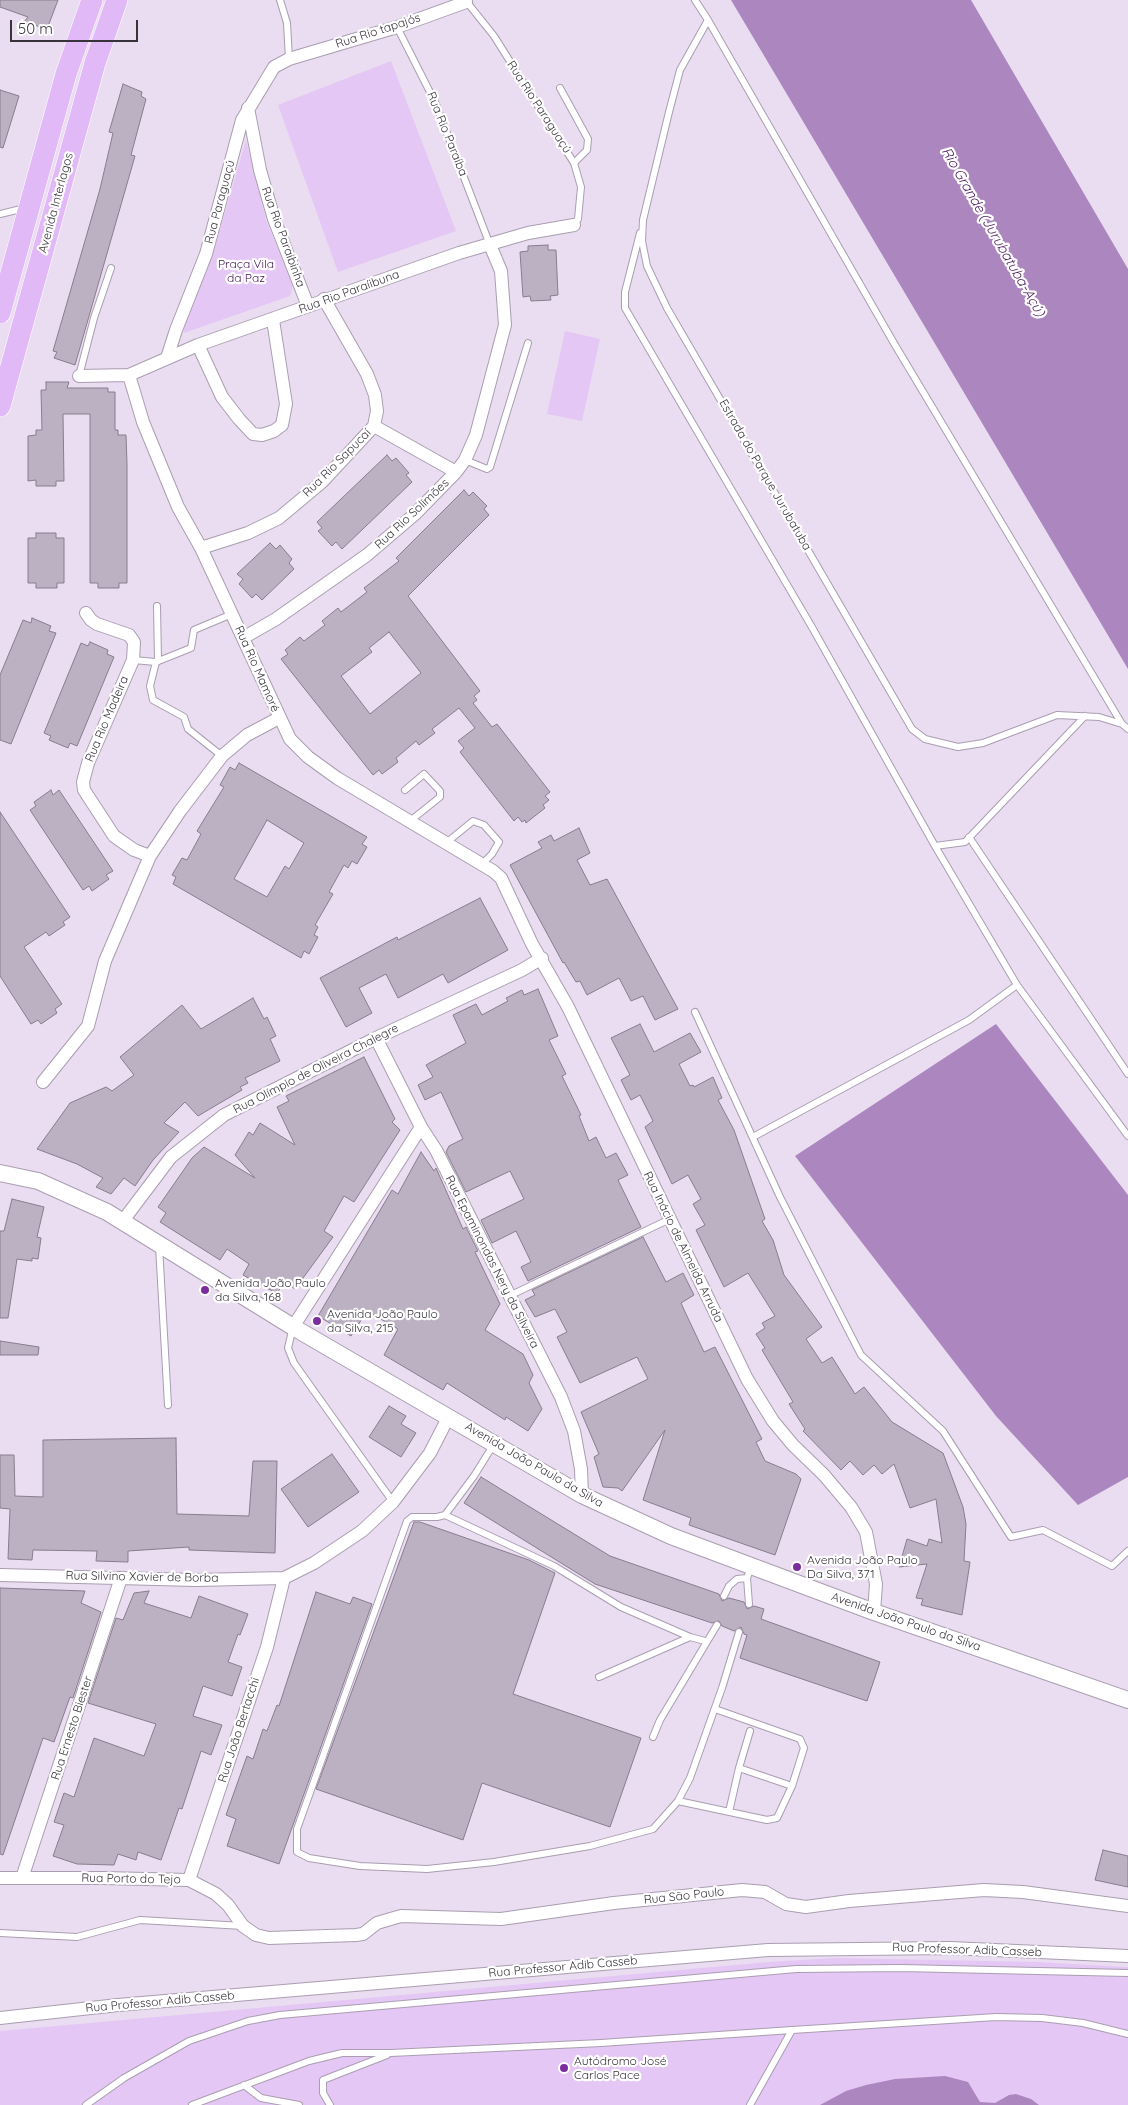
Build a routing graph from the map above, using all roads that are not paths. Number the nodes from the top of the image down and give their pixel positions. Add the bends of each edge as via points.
1 (92, 0) edge
2 (117, 0) edge
3 (280, 0) edge
4 (695, 0) edge
5 (466, 1) edge
6 (708, 20) junction
7 (397, 26) junction
8 (289, 59) junction
9 (560, 88) dead end
10 (248, 108) junction
11 (574, 163) junction
12 (29, 208) junction
13 (0, 214) edge
14 (643, 220) junction
15 (574, 225) joint
16 (490, 244) junction
17 (111, 268) dead end
18 (324, 299) junction
19 (308, 306) junction
20 (0, 313) edge
21 (273, 320) junction
22 (528, 343) dead end
23 (198, 345) junction
24 (168, 358) junction
25 (129, 375) junction
26 (79, 376) joint
27 (0, 406) edge
28 (374, 426) junction
29 (465, 460) junction
30 (456, 472) junction
31 (201, 548) junction
32 (157, 606) dead end
33 (86, 612) dead end
34 (232, 614) junction
35 (243, 638) junction
36 (133, 660) junction
37 (156, 664) junction
38 (1085, 716) junction
39 (279, 718) junction
40 (1122, 724) junction
41 (1128, 728) edge
42 (222, 756) junction
43 (405, 790) dead end
44 (410, 821) junction
45 (970, 837) junction
46 (446, 843) junction
47 (935, 846) junction
48 (150, 856) junction
49 (488, 867) junction
50 (542, 958) junction
51 (1017, 985) junction
52 (695, 1012) dead end
53 (376, 1038) junction
54 (1128, 1074) edge
55 (42, 1082) dead end
56 (421, 1127) junction
57 (1128, 1136) edge
58 (753, 1138) junction
59 (0, 1173) edge
60 (670, 1219) junction
61 (122, 1222) junction
62 (159, 1245) junction
63 (509, 1296) junction
64 (294, 1327) junction
65 (168, 1406) dead end
66 (449, 1416) junction
67 (494, 1443) junction
68 (582, 1495) junction
69 (393, 1502) junction
70 (445, 1515) junction
71 (1128, 1552) edge
72 (749, 1572) junction
73 (0, 1575) edge
74 (121, 1578) junction
75 (284, 1578) junction
76 (724, 1596) dead end
77 (749, 1604) dead end
78 (874, 1612) junction
79 (717, 1625) dead end
80 (739, 1632) dead end
81 (690, 1637) junction
82 (705, 1642) junction
83 (599, 1677) dead end
84 (1128, 1700) edge
85 (715, 1709) junction
86 (750, 1730) dead end
87 (653, 1737) dead end
88 (739, 1768) junction
89 (792, 1786) junction
90 (678, 1802) junction
91 (729, 1812) junction
92 (0, 1878) edge
93 (22, 1878) junction
94 (189, 1880) junction
95 (1128, 1906) edge
96 (244, 1926) junction
97 (0, 1933) edge
98 (1128, 1956) edge
99 (1128, 1973) edge
100 (0, 2018) edge
101 (792, 2030) junction
102 (1128, 2034) edge
103 (391, 2053) junction
104 (244, 2085) junction
105 (86, 2105) edge
106 (192, 2105) edge
107 (299, 2105) edge
108 (330, 2105) edge
109 (750, 2105) edge

1 - 12 main road, Avenida Interlagos via 66,74
2 - 27 main road, Avenida Interlagos via 95,63
3 - 8 lane via 287,23
4 - 6 lane
5 - 7 street, Rua Rio tapajós
5 - 11 lane, Rua Rio Paraguaçú via 494,36
6 - 14 lane, Estrada do Parque Jurubatuba via 680,70
6 - 40 lane via 914,378
7 - 8 street, Rua Rio tapajós
7 - 16 lane, Rua Rio Paraíba via 435,102
8 - 10 street, Rua Paraguaçú via 274,67
9 - 11 lane via 588,139 587,150
10 - 19 street, Rua Rio Paraibinha via 269,203
10 - 24 street, Rua Paraguaçú via 238,133 206,254
11 - 15 lane, Rua Rio Paraguaçú via 581,187 578,219
12 - 13 lane
12 - 20 main road, Avenida Interlagos
14 - 38 lane, Estrada do Parque Jurubatuba via 642,241 647,266 667,308 912,729 925,740 958,747 983,743 1058,716
14 - 47 lane via 625,292 625,308 808,620
15 - 16 street, Rua Rio Paraíibuna
16 - 18 street, Rua Rio Paraíibuna
16 - 29 street, Rua Rio Solimões via 501,270 505,325 476,435
17 - 26 lane
18 - 19 street, Rua Rio Paraíibuna
18 - 28 street, Rua Rio Sapucaí via 367,374 375,395 377,411
19 - 21 street, Rua Rio Paraíibuna
21 - 23 street, Rua Rio Paraíibuna
21 - 23 street via 286,404 282,425 262,435 253,434 222,397
22 - 29 lane via 490,467 487,469
23 - 24 street, Rua Rio Paraíibuna
24 - 25 street, Rua Rio Paraíibuna
25 - 26 street
25 - 31 street, Rua Rio Mamoré via 143,422 178,507
28 - 30 street
28 - 31 street, Rua Rio Sapucaí via 322,482 279,518 248,533
29 - 30 street, Rua Rio Solimões
30 - 35 street, Rua Rio Solimões via 367,556
31 - 34 street, Rua Rio Mamoré
32 - 37 lane
33 - 36 street, Rua Rio Madeira via 97,624 130,636 134,642
34 - 35 street, Rua Rio Mamoré
34 - 37 lane via 194,630 191,648
35 - 39 street, Rua Rio Mamoré
36 - 37 lane
36 - 48 street, Rua Rio Madeira via 88,763 83,782 93,806 114,836 134,850
37 - 42 lane via 150,686 153,700 184,717 188,729
38 - 40 lane, Estrada do Parque Jurubatuba
38 - 45 lane
39 - 42 street via 247,735
39 - 44 street, Rua Rio Mamoré via 290,740 308,757
40 - 41 lane, Estrada do Parque Jurubatuba
42 - 48 street
43 - 44 lane via 424,774 440,792 440,797
44 - 46 street, Rua Rio Mamoré
45 - 47 lane via 965,842
45 - 54 lane
46 - 49 street, Rua Rio Mamoré
46 - 49 lane via 472,821 484,824 499,842
47 - 51 lane
48 - 55 street via 105,961 88,1026
49 - 50 street, Rua Inácio de Almeida Arruda via 501,878 532,944
50 - 53 street, Rua Olímpio de Oliveira Chalegre
50 - 60 street, Rua Inácio de Almeida Arruda
51 - 57 lane
51 - 58 lane via 969,1020
52 - 58 lane
53 - 56 street, Rua Epaminondas Nery da Silveira
53 - 61 street, Rua Olímpio de Oliveira Chalegre via 224,1115 200,1131 171,1157
56 - 63 street, Rua Epaminondas Nery da Silveira via 436,1150
56 - 64 street via 305,1305
58 - 71 lane via 861,1355 943,1431 1011,1537 1043,1530 1112,1566
59 - 61 street, Avenida João Paulo da Silva via 38,1181
60 - 63 lane
60 - 78 street, Rua Inácio de Almeida Arruda via 748,1379 768,1412 793,1445 851,1507 866,1532 876,1584
61 - 62 street, Avenida João Paulo da Silva
62 - 64 street, Avenida João Paulo da Silva
62 - 65 lane
63 - 68 street, Rua Epaminondas Nery da Silveira via 574,1431
64 - 66 street, Avenida João Paulo da Silva
64 - 69 lane via 288,1348 294,1363
66 - 67 street, Avenida João Paulo da Silva
66 - 69 street via 430,1453
67 - 68 street, Avenida João Paulo da Silva
67 - 70 lane
68 - 72 street, Avenida João Paulo da Silva
69 - 75 street via 354,1536 314,1563
70 - 81 lane via 554,1566 622,1607
70 - 90 lane via 412,1516 407,1521 297,1829 297,1852 308,1858 427,1869 494,1862 626,1838 654,1829
72 - 76 lane via 729,1586
72 - 77 lane
72 - 78 street, Avenida João Paulo da Silva
73 - 74 street, Rua Silvino Xavier de Borba
74 - 75 street, Rua Silvino Xavier de Borba
74 - 93 street, Rua Ernesto Biester
75 - 94 street, Rua João Bertacchi via 267,1647
78 - 84 street, Avenida João Paulo da Silva
79 - 82 lane
80 - 85 lane
81 - 82 lane
81 - 83 lane
82 - 87 lane
85 - 89 lane via 800,1739 804,1748
85 - 90 lane
86 - 88 lane
88 - 89 lane
88 - 91 lane
89 - 91 lane via 777,1818 767,1820
90 - 91 lane
92 - 93 street, Rua Porto do Tejo
93 - 94 street, Rua Porto do Tejo
94 - 96 street, Rua Porto do Tejo via 216,1894
95 - 96 street, Rua Sāo Paulo via 984,1890 850,1901 806,1908 786,1904 765,1892 742,1890 501,1919 401,1916 377,1923 356,1936 269,1938 256,1935
96 - 97 lane via 140,1920 77,1937
98 - 100 street, Rua Professor Adib Casseb via 950,1948 768,1950 118,2005
99 - 105 lane via 969,1968 796,1969 280,2015 248,2021 189,2041 124,2078
101 - 102 lane via 1033,2018 1083,2022
101 - 103 lane
101 - 109 lane
103 - 104 lane via 332,2055
103 - 108 lane via 323,2080 323,2093
104 - 106 lane
104 - 107 lane via 266,2100

